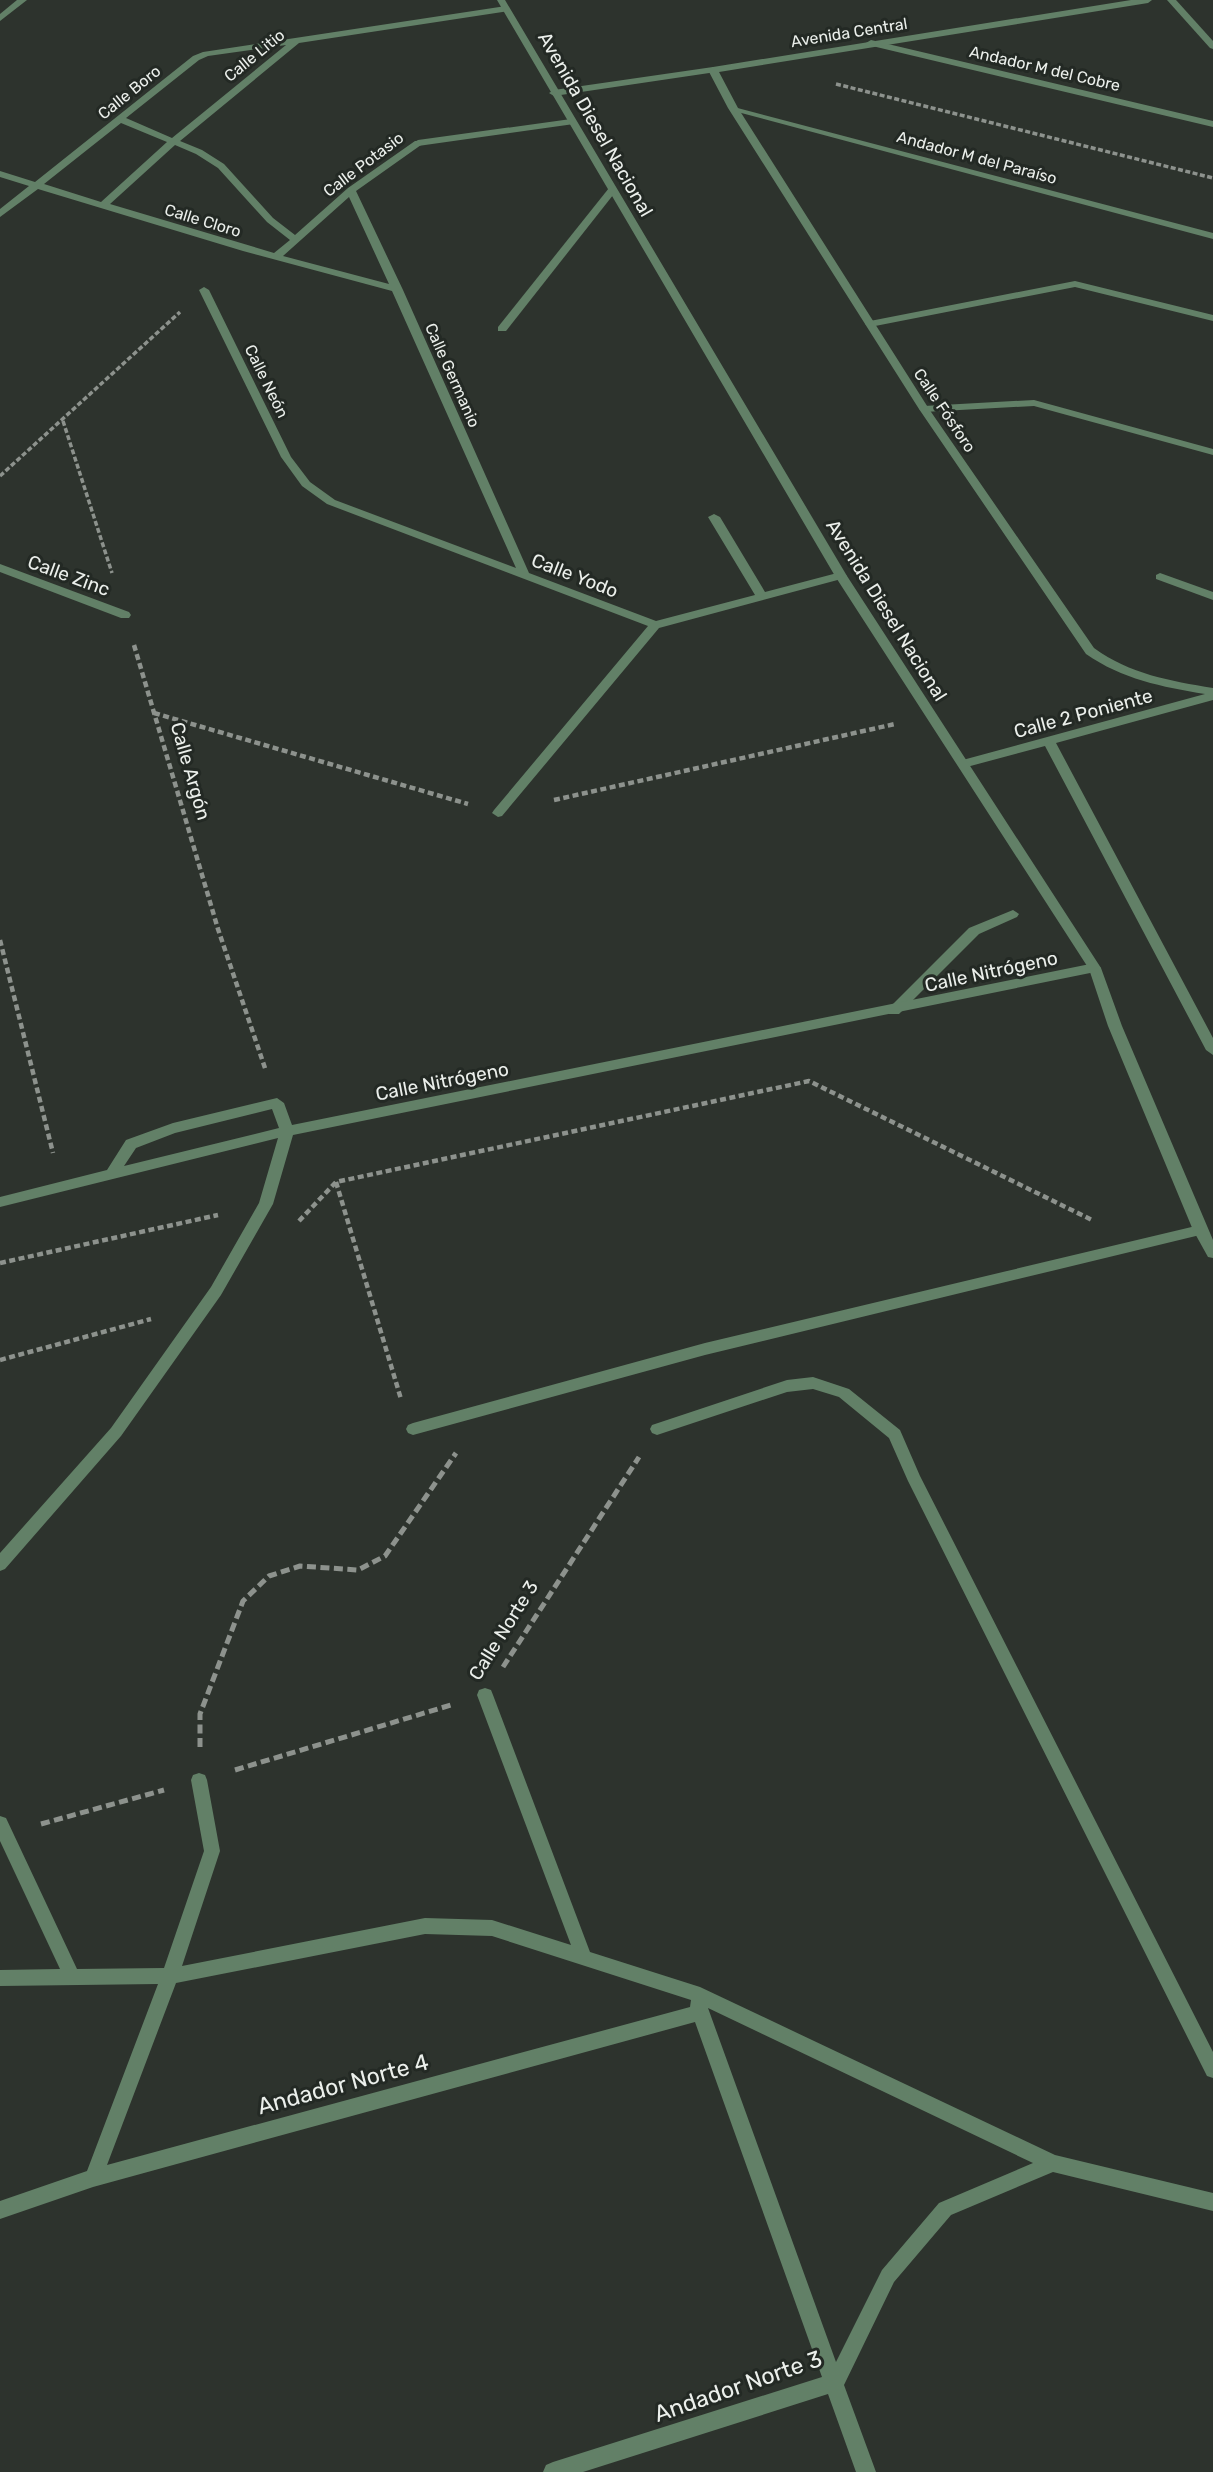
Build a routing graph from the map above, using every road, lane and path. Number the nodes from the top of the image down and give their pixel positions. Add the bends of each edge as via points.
1 (23, 0) edge
2 (1148, 0) edge
3 (1171, 0) edge
4 (504, 4) edge
5 (0, 18) edge
6 (298, 39) junction
7 (871, 44) junction
8 (1213, 46) edge
9 (713, 70) junction
10 (835, 84) dead end
11 (554, 93) junction
12 (733, 108) junction
13 (120, 119) junction
14 (571, 122) junction
15 (1213, 124) edge
16 (174, 141) junction
17 (0, 174) edge
18 (1213, 178) edge
19 (38, 185) junction
20 (351, 190) junction
21 (612, 190) junction
22 (102, 206) junction
23 (0, 214) edge
24 (1213, 236) edge
25 (295, 239) junction
26 (276, 257) junction
27 (204, 290) joint
28 (398, 290) junction
29 (1213, 318) edge
30 (870, 324) junction
31 (502, 329) dead end
32 (925, 409) junction
33 (63, 421) junction
34 (1213, 452) edge
35 (0, 476) edge
36 (306, 484) joint
37 (714, 517) dead end
38 (0, 568) edge
39 (524, 573) junction
40 (841, 576) junction
41 (1160, 577) dead end
42 (1213, 596) edge
43 (762, 597) junction
44 (125, 615) junction
45 (655, 625) junction
46 (1213, 694) edge
47 (154, 713) junction
48 (895, 724) dead end
49 (1049, 741) junction
50 (963, 764) junction
51 (498, 813) junction
52 (1013, 914) dead end
53 (0, 940) edge
54 (1096, 968) junction
55 (894, 1011) junction
56 (1213, 1050) edge
57 (276, 1103) junction
58 (287, 1131) junction
59 (111, 1175) junction
60 (62, 1187) junction
61 (0, 1202) edge
62 (265, 1204) junction
63 (1200, 1230) junction
64 (1140, 1244) junction
65 (1213, 1253) edge
66 (0, 1263) edge
67 (216, 1291) junction
68 (0, 1360) edge
69 (402, 1401) dead end
70 (488, 1406) junction
71 (413, 1429) dead end
72 (657, 1429) joint
73 (0, 1564) edge
74 (485, 1695) junction
75 (199, 1780) junction
76 (1, 1829) edge
77 (584, 1958) junction
78 (170, 1976) junction
79 (72, 1977) junction
80 (0, 1978) edge
81 (694, 1993) junction
82 (701, 2012) junction
83 (1213, 2070) edge
84 (1053, 2163) junction
85 (93, 2178) junction
86 (1213, 2202) edge
87 (0, 2210) edge
88 (836, 2382) junction
89 (553, 2472) edge
90 (866, 2472) edge

1 - 5 street
2 - 7 street, Avenida Central
3 - 8 street
4 - 6 street, Calle Litio
4 - 11 street, Avenida Diesel Nacional
6 - 13 street, Calle Boro via 196,58
6 - 16 street, Calle Litio
7 - 9 street, Avenida Central
7 - 15 street, Andador M del Cobre
9 - 11 street, Avenida Central
9 - 12 street, Calle Fósforo
10 - 18 path
11 - 14 street, Avenida Diesel Nacional
12 - 24 street, Andador M del Paraíso
12 - 30 street, Calle Fósforo
13 - 16 street
13 - 19 street, Calle Boro
14 - 20 street, Calle Potasio via 418,142
14 - 21 street, Avenida Diesel Nacional
16 - 22 street, Calle Litio
16 - 25 street via 220,166 270,220
17 - 19 street, Calle Cloro
19 - 22 street, Calle Cloro
19 - 23 street, Calle Boro
20 - 25 street, Calle Potasio
20 - 28 street, Calle Germanio
21 - 31 street
21 - 40 street, Avenida Diesel Nacional
22 - 26 street, Calle Cloro
25 - 26 street, Calle Potasio
26 - 28 street, Calle Cloro
27 - 33 path
27 - 36 street, Calle Neón via 286,457
28 - 39 street, Calle Germanio
29 - 30 street via 1075,284
30 - 32 street, Calle Fósforo
32 - 34 street via 1034,403
32 - 46 street, Calle Fósforo via 1090,651 1109,666 1147,680
33 - 35 path
33 - 44 path, Calle Argón
36 - 39 street, Calle Yodo via 331,502 372,520
37 - 43 street
38 - 44 street, Calle Zinc
39 - 45 street, Calle Yodo
40 - 43 street
40 - 50 street, Avenida Diesel Nacional
41 - 42 street
43 - 45 street
44 - 47 path, Calle Argón
45 - 51 street
46 - 49 street, Calle 2 Poniente
47 - 51 path
47 - 57 path, Calle Argón
48 - 51 path
49 - 50 street, Calle 2 Poniente
49 - 56 street
50 - 54 street, Avenida Diesel Nacional
52 - 55 street, Calle Nitrógeno via 974,931
53 - 60 path
54 - 55 street, Calle Nitrógeno
54 - 63 street, Avenida Diesel Nacional via 1115,1026
55 - 58 street, Calle Nitrógeno
57 - 58 street
57 - 59 street via 173,1128 131,1144
58 - 59 street, Calle Nitrógeno
58 - 62 street
59 - 60 street, Calle Nitrógeno
60 - 61 street, Calle Nitrógeno
62 - 66 path
62 - 67 street
63 - 64 street
63 - 65 street, Avenida Diesel Nacional
64 - 69 path via 809,1081 793,1082 336,1182
64 - 70 street
67 - 68 path via 150,1320
67 - 73 street via 116,1432
70 - 71 street
70 - 75 path via 385,1556 358,1570 300,1566 270,1576 243,1601 200,1714
72 - 74 path, Calle Norte 3
72 - 83 street via 787,1386 813,1383 844,1393 895,1434
74 - 75 path
74 - 77 street, Calle Norte 3
75 - 76 path
75 - 78 street via 212,1851
76 - 79 street
77 - 78 street via 492,1928 425,1926
77 - 81 street
78 - 79 street
78 - 85 street
79 - 80 street
81 - 82 street
81 - 84 street
82 - 85 street, Andador Norte 4
82 - 88 street
84 - 86 street
84 - 88 street, Andador Norte 3 via 945,2209 888,2276
85 - 87 street, Andador Norte 4
88 - 89 street, Andador Norte 3
88 - 90 street

